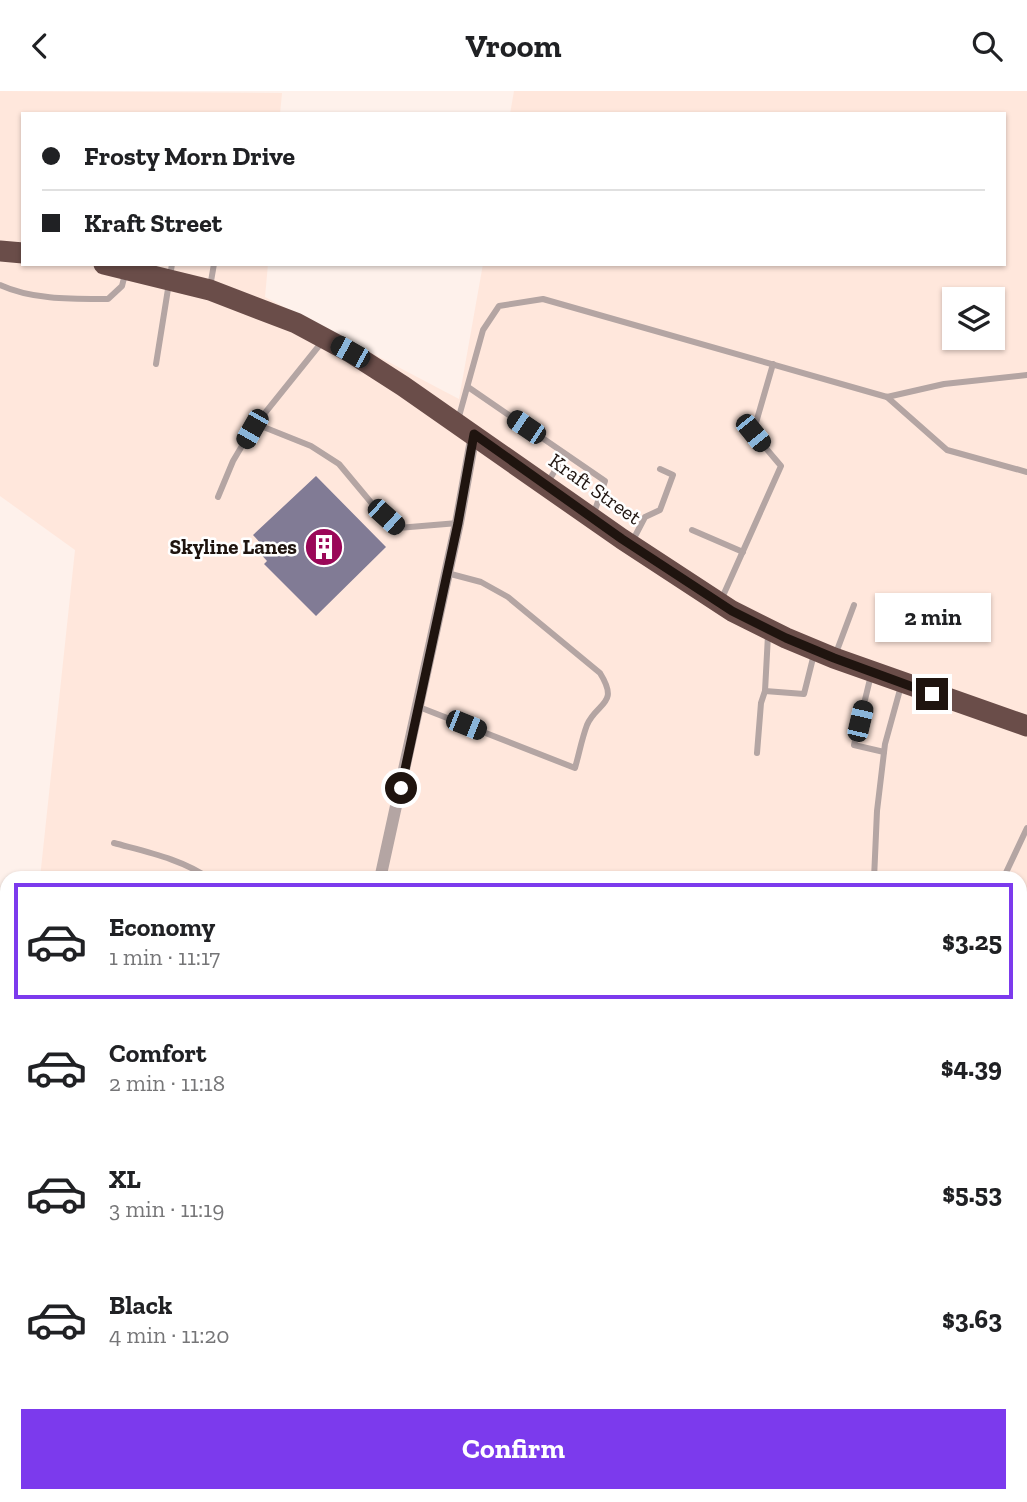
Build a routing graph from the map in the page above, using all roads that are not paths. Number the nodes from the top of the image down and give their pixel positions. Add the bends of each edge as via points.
1 (0, 251) edge
2 (21, 253) edge
3 (113, 266) edge
4 (214, 266) edge
5 (127, 269) junction
6 (171, 272) edge
7 (0, 285) edge
8 (210, 290) junction
9 (325, 338) junction
10 (156, 364) dead end
11 (773, 364) junction
12 (1027, 375) edge
13 (468, 387) junction
14 (887, 397) junction
15 (256, 424) junction
16 (465, 428) junction
17 (565, 454) junction
18 (660, 469) dead end
19 (1027, 472) edge
20 (547, 485) junction
21 (218, 496) dead end
22 (593, 518) junction
23 (458, 523) junction
24 (692, 530) dead end
25 (631, 545) junction
26 (743, 552) junction
27 (447, 573) junction
28 (720, 603) junction
29 (854, 605) dead end
30 (769, 630) junction
31 (824, 654) junction
32 (872, 673) junction
33 (902, 684) junction
34 (765, 691) junction
35 (419, 707) junction
36 (1027, 726) edge
37 (884, 752) junction
38 (757, 753) dead end
39 (1027, 828) edge
40 (114, 843) dead end
41 (198, 871) edge
42 (382, 871) edge
43 (874, 871) edge
44 (1007, 871) edge

1 - 2 highway
3 - 5 highway, Kraft Street
4 - 8 lane
5 - 6 highway, Kraft Street
5 - 7 lane via 122,286 108,299 15,292
6 - 8 highway, Kraft Street
6 - 10 lane
8 - 9 highway, Kraft Street
9 - 15 lane
9 - 16 highway, Kraft Street
11 - 13 lane via 543,299 499,306 483,330
11 - 14 lane
11 - 26 lane via 753,433 781,467
12 - 14 lane via 944,384
13 - 16 lane
13 - 17 lane
14 - 19 lane via 947,450
15 - 21 lane
15 - 23 lane via 311,446 339,464 398,528
16 - 20 highway, Kraft Street
16 - 23 street
17 - 20 lane
17 - 22 lane via 604,481
18 - 25 lane via 673,475 660,510 645,517
20 - 22 highway, Kraft Street
22 - 25 highway, Kraft Street
23 - 27 street
24 - 26 lane
25 - 28 highway, Kraft Street
26 - 28 lane
27 - 35 street
27 - 35 lane via 481,582 508,597 600,673 608,696 588,722 575,768
28 - 30 highway, Kraft Street
29 - 31 lane
30 - 31 highway, Kraft Street
30 - 34 lane
31 - 32 highway, Kraft Street
31 - 34 lane via 804,694
32 - 33 highway, Kraft Street
32 - 37 lane via 854,745
33 - 36 highway, Kraft Street
33 - 37 lane
34 - 38 lane
35 - 42 street
37 - 43 lane
39 - 44 lane
40 - 41 lane

